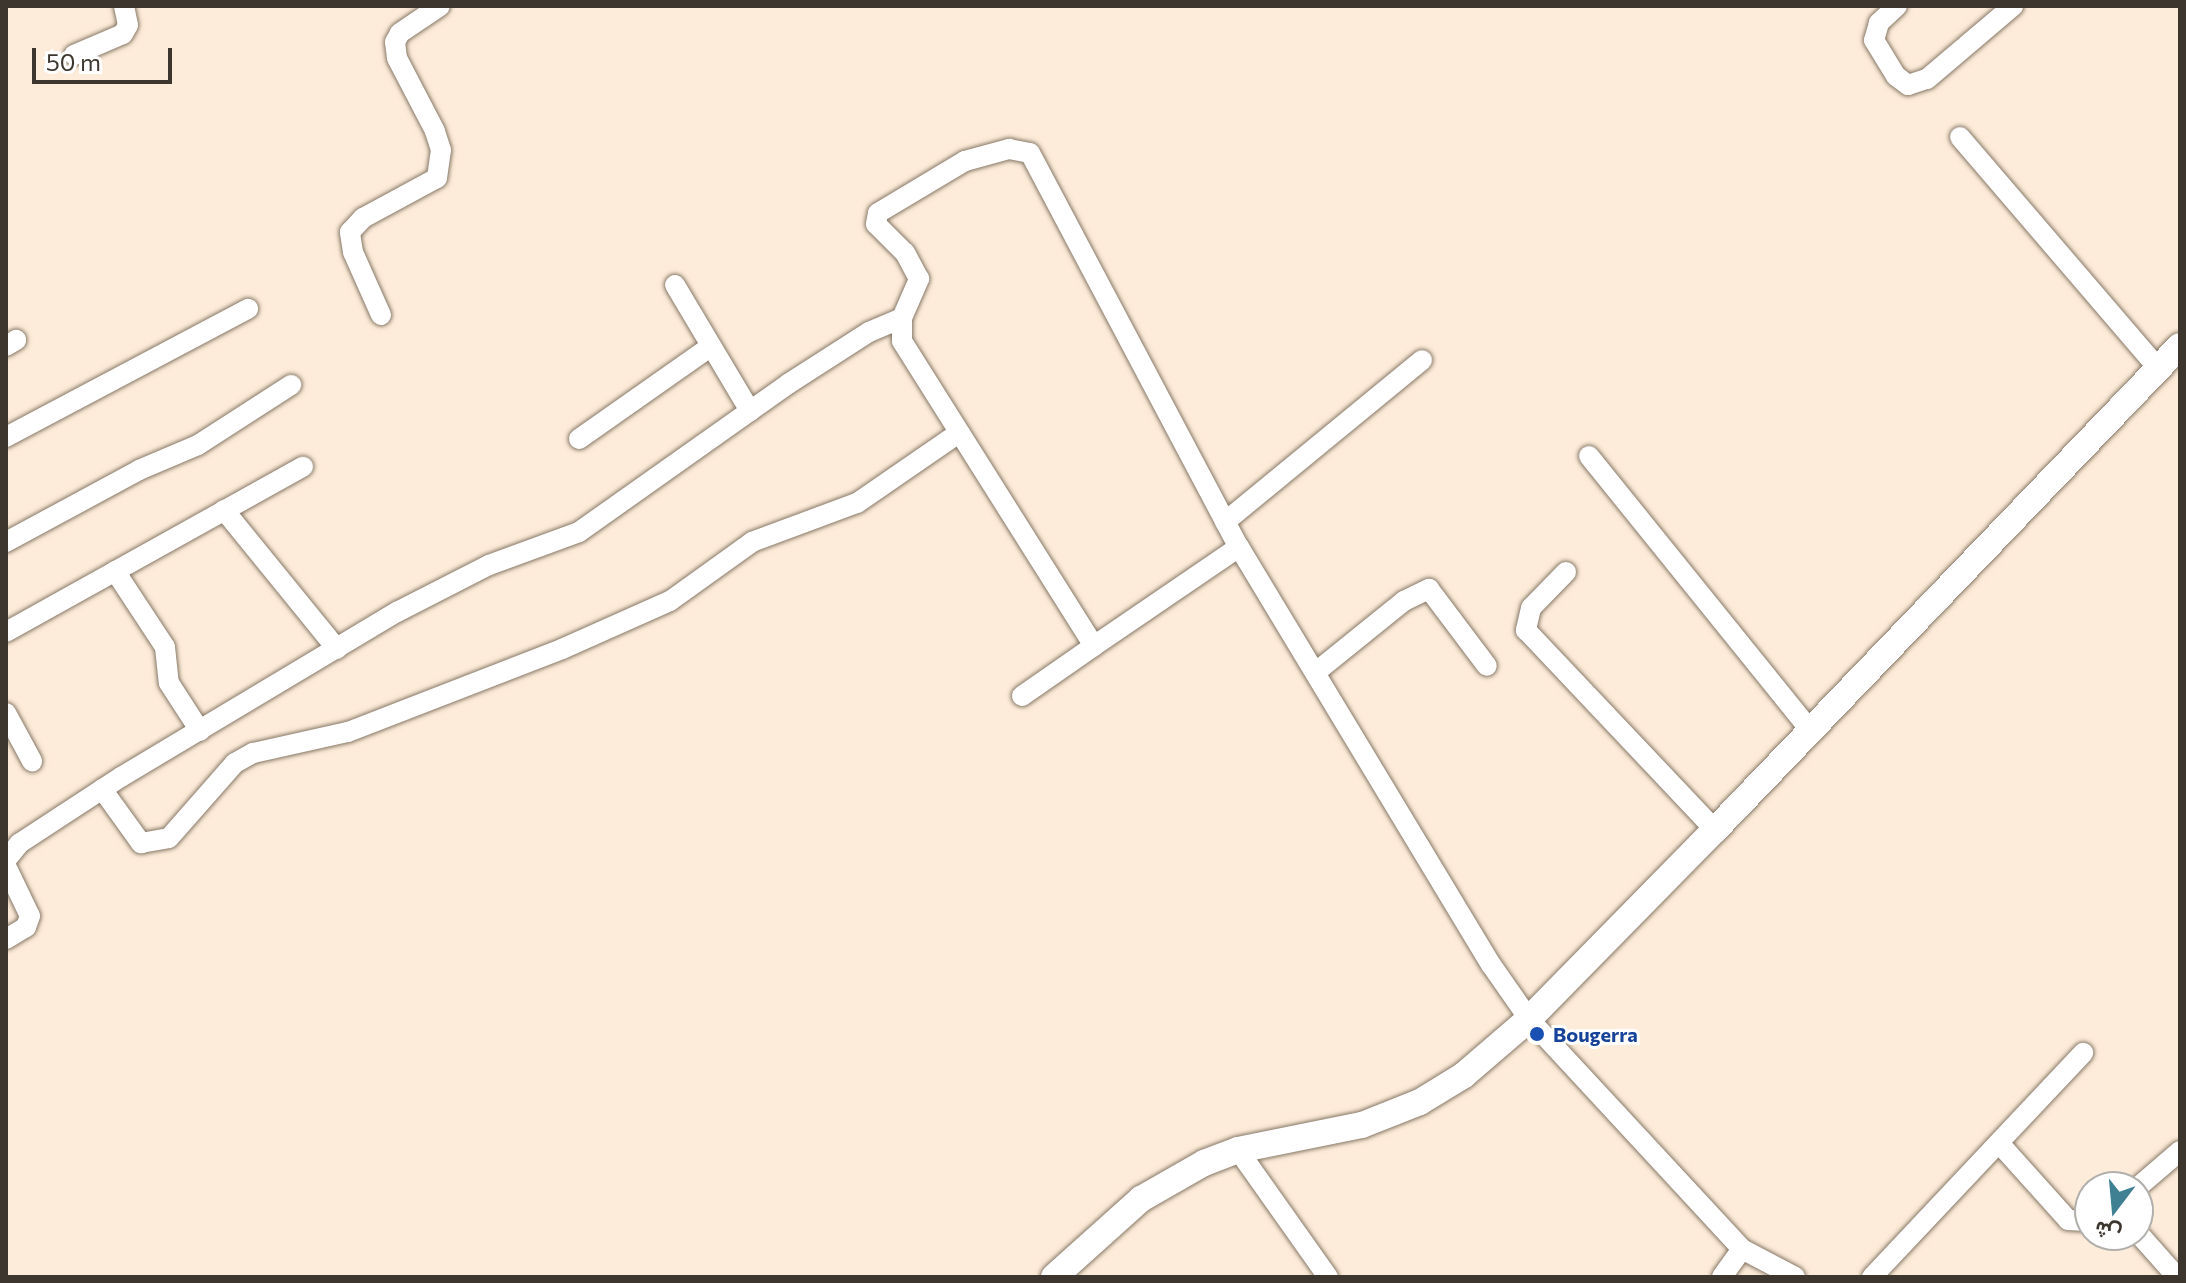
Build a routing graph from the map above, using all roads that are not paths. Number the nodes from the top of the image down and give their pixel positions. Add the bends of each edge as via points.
1 (124, 6) edge
2 (440, 6) edge
3 (1897, 6) edge
4 (2013, 6) edge
5 (74, 55) dead end
6 (1960, 137) dead end
7 (675, 285) dead end
8 (248, 309) dead end
9 (381, 315) dead end
10 (902, 318) junction
11 (2180, 346) edge
12 (710, 347) junction
13 (1422, 360) dead end
14 (2158, 368) junction
15 (291, 385) dead end
16 (750, 411) junction
17 (959, 433) junction
18 (6, 437) edge
19 (579, 439) dead end
20 (1589, 456) dead end
21 (303, 467) dead end
22 (224, 510) junction
23 (1225, 522) junction
24 (6, 542) edge
25 (1239, 547) junction
26 (115, 571) junction
27 (1566, 572) dead end
28 (6, 632) edge
29 (1094, 646) junction
30 (337, 649) junction
31 (1487, 666) dead end
32 (1316, 672) junction
33 (1022, 696) dead end
34 (6, 713) edge
35 (200, 731) junction
36 (1811, 731) junction
37 (32, 761) dead end
38 (102, 789) junction
39 (1715, 830) junction
40 (6, 863) edge
41 (6, 939) edge
42 (1529, 1019) junction
43 (2083, 1053) dead end
44 (1999, 1143) junction
45 (1238, 1150) junction
46 (2180, 1151) edge
47 (2154, 1173) edge
48 (2074, 1220) edge
49 (1742, 1249) junction
50 (2154, 1251) edge
51 (1054, 1277) edge
52 (1328, 1277) edge
53 (1722, 1277) edge
54 (1795, 1277) edge
55 (1872, 1277) edge
56 (2177, 1277) edge

1 - 5 street via 128,25 123,34
2 - 9 street via 395,42 397,58 435,131 441,164 437,178 363,218 350,232 353,252
3 - 4 street via 1879,23 1874,40 1896,76 1908,85 1927,79
6 - 14 street
7 - 12 street
8 - 18 street
10 - 16 street via 834,353
10 - 17 street via 902,341
10 - 23 street via 919,279 905,253 876,224 878,213 965,161 1009,149 1030,153
11 - 14 main road
12 - 16 street
12 - 19 street
13 - 23 street
14 - 36 main road
15 - 24 street via 198,445 139,470
16 - 30 street via 579,532 463,577
17 - 29 street
17 - 38 street via 857,503 752,542 670,601 348,732 253,753 235,763 169,838 141,843
20 - 36 street
21 - 22 street
22 - 26 street
22 - 30 street
23 - 25 street
25 - 29 street
25 - 32 street
26 - 28 street
26 - 35 street via 165,647 169,683
27 - 39 street via 1531,608 1526,630
29 - 33 street
30 - 35 street
31 - 32 street via 1429,589 1404,601
32 - 42 street
34 - 37 street
35 - 38 street
36 - 39 main road
38 - 40 street via 20,843
39 - 42 main road
40 - 41 street via 30,916 26,927
42 - 45 main road via 1464,1075 1420,1102 1362,1125
42 - 49 street
43 - 44 street
44 - 48 street via 2068,1220
44 - 55 street
45 - 51 main road via 1176,1176 1141,1199
45 - 52 street
46 - 47 street
49 - 53 street
49 - 54 street
50 - 56 street

